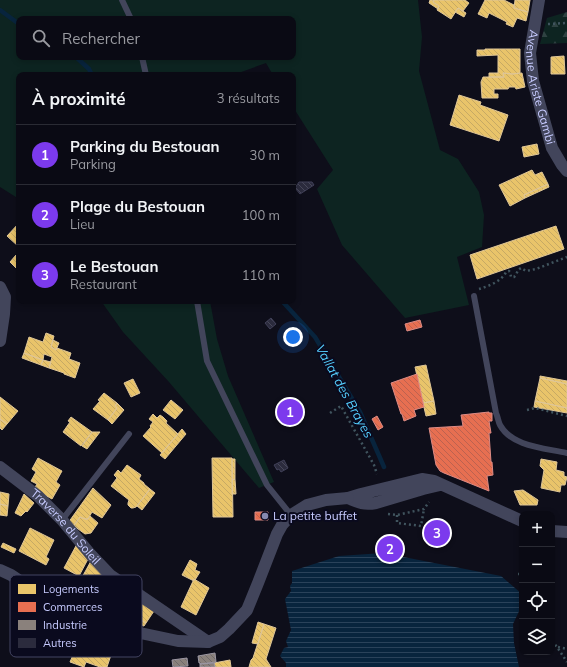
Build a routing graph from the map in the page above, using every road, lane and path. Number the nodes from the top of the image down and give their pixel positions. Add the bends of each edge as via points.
1 (122, 0) edge
2 (539, 0) edge
3 (130, 16) edge
4 (567, 23) edge
5 (534, 25) junction
6 (143, 60) edge
7 (145, 72) edge
8 (567, 170) edge
9 (567, 257) edge
10 (494, 282) dead end
11 (0, 287) edge
12 (474, 296) dead end
13 (198, 304) edge
14 (0, 341) edge
15 (527, 410) dead end
16 (330, 413) dead end
17 (567, 416) edge
18 (129, 434) dead end
19 (567, 453) edge
20 (0, 467) edge
21 (377, 474) dead end
22 (430, 500) dead end
23 (424, 509) junction
24 (382, 514) dead end
25 (290, 515) junction
26 (397, 515) junction
27 (62, 520) junction
28 (519, 520) edge
29 (555, 531) edge
30 (567, 532) edge
31 (0, 570) edge
32 (11, 575) edge
33 (111, 575) edge
34 (142, 596) edge
35 (142, 634) edge
36 (208, 642) junction
37 (555, 645) edge
38 (557, 647) junction
39 (567, 649) edge
40 (567, 662) edge

1 - 3 lane
2 - 5 street, Avenue Ariste Gambi
4 - 5 path
5 - 8 street, Avenue Ariste Gambi via 530,53 533,81 552,148
6 - 7 lane
9 - 10 path via 536,269 526,271 521,268 514,277 511,277 509,271 506,272 502,278
11 - 14 street via 5,297
12 - 19 lane via 500,425 516,440
13 - 25 lane via 207,361 267,485
15 - 17 path via 534,408
16 - 21 path via 341,406
18 - 27 lane
20 - 27 street, Traverse du Soleil via 38,496
22 - 23 path
23 - 26 path
23 - 26 path via 422,526 397,523
24 - 26 path
25 - 28 street via 307,505 326,500 348,498 428,480
25 - 36 street via 277,534 247,610 220,637
27 - 33 street, Traverse du Soleil
29 - 30 street
31 - 32 street
34 - 36 street, Traverse du Soleil
35 - 36 street via 178,642
37 - 38 path
38 - 39 path
38 - 40 path

